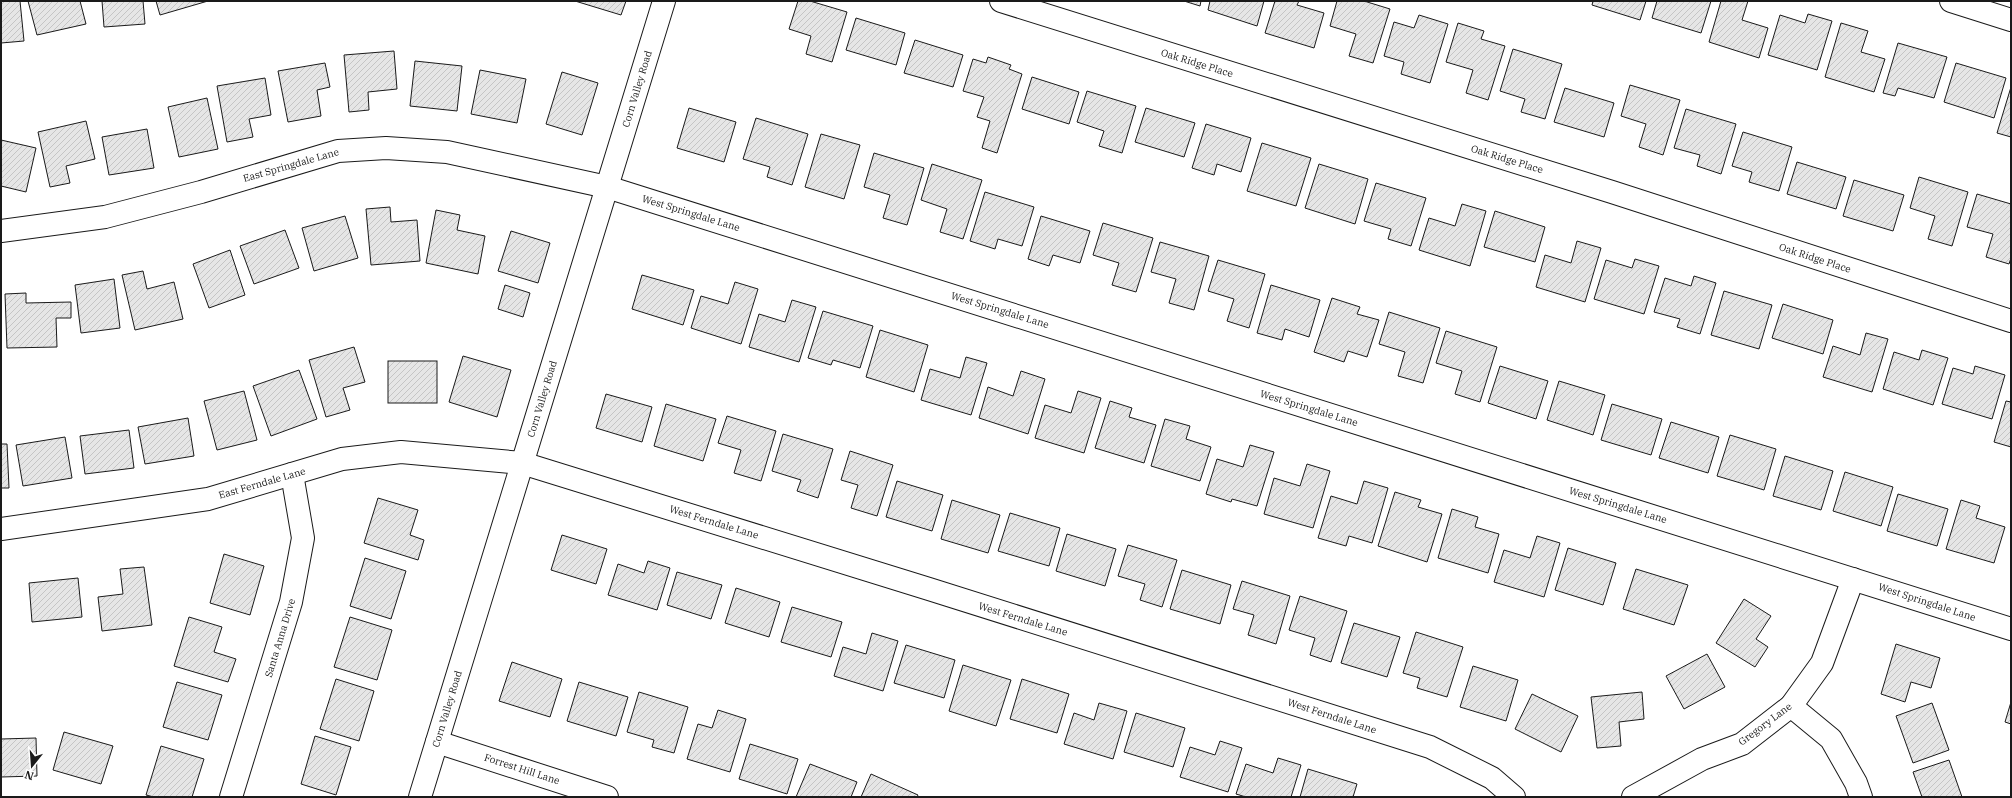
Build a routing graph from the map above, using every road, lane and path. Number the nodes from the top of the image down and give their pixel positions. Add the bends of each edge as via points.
1 (664, 1) edge
2 (1001, 1) edge
3 (1951, 1) edge
4 (2011, 20) edge
5 (607, 187) junction
6 (1, 231) edge
7 (2011, 321) edge
8 (522, 463) junction
9 (292, 474) junction
10 (1, 530) edge
11 (1853, 579) junction
12 (2011, 629) edge
13 (1791, 706) junction
14 (437, 742) junction
15 (231, 797) edge
16 (420, 797) edge
17 (607, 797) edge
18 (1514, 797) edge
19 (1633, 797) edge
20 (1861, 797) edge

1 - 5 street, Corn Valley Road
2 - 7 street, Oak Ridge Place via 1612,192
3 - 4 street
5 - 6 street, East Springdale Lane via 446,152 386,148 338,151 201,192 105,217
5 - 8 street, Corn Valley Road
5 - 11 street, West Springdale Lane
8 - 9 street, East Ferndale Lane via 402,452 342,460
8 - 14 street, Corn Valley Road
8 - 18 street, West Ferndale Lane via 1430,747 1492,778
9 - 10 street, East Ferndale Lane via 208,499
9 - 15 street, Santa Anna Drive via 303,538 291,602
11 - 12 street, West Springdale Lane
11 - 13 street, Gregory Lane via 1822,664
13 - 19 street, Gregory Lane via 1742,744 1702,759
13 - 20 street via 1831,739
14 - 16 street, Corn Valley Road
14 - 17 street, Forrest Hill Lane

